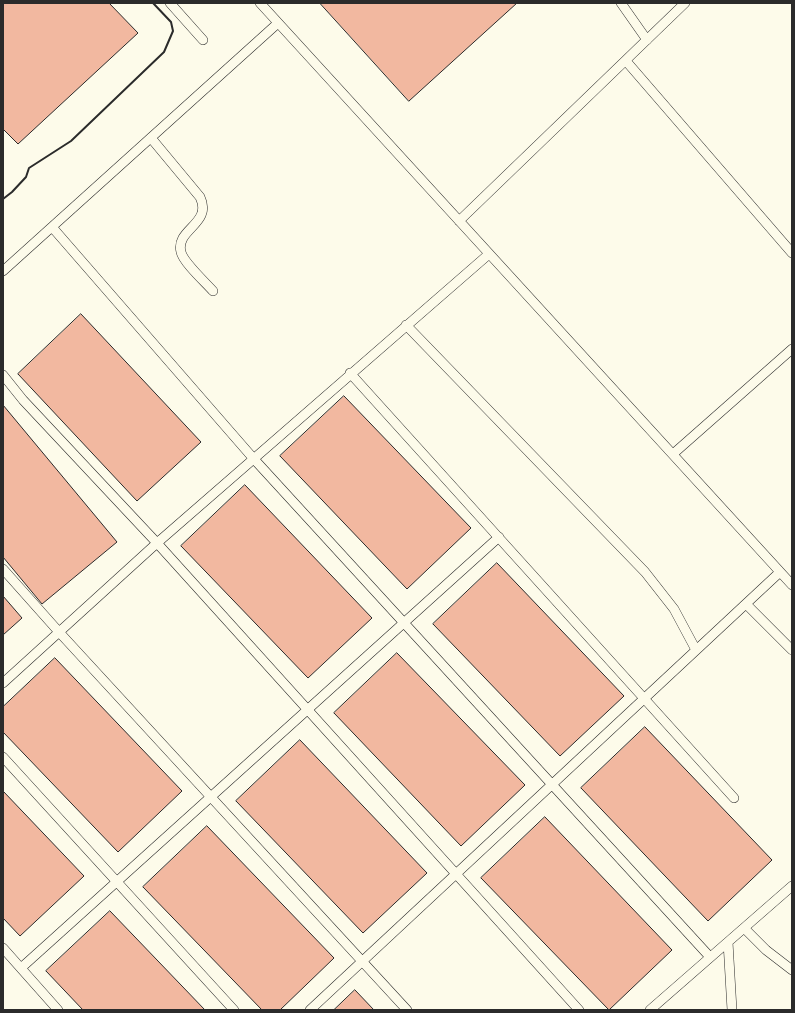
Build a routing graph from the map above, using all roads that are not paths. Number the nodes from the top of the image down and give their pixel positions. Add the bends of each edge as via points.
1 (170, 3) edge
2 (260, 3) edge
3 (621, 3) edge
4 (686, 3) edge
5 (278, 23) junction
6 (203, 40) dead end
7 (647, 40) junction
8 (626, 61) junction
9 (151, 138) junction
10 (459, 222) junction
11 (52, 227) junction
12 (792, 252) edge
13 (489, 254) junction
14 (3, 272) edge
15 (213, 291) dead end
16 (406, 325) junction
17 (792, 349) edge
18 (350, 374) junction
19 (3, 375) edge
20 (673, 454) junction
21 (253, 458) junction
22 (498, 538) junction
23 (157, 543) junction
24 (3, 569) edge
25 (780, 572) junction
26 (792, 584) edge
27 (746, 604) junction
28 (404, 623) junction
29 (59, 632) junction
30 (696, 650) junction
31 (792, 650) edge
32 (3, 683) edge
33 (644, 699) junction
34 (308, 710) junction
35 (3, 757) edge
36 (552, 784) junction
37 (211, 797) junction
38 (734, 798) dead end
39 (456, 874) junction
40 (117, 882) junction
41 (792, 886) edge
42 (744, 928) junction
43 (728, 942) junction
44 (3, 948) edge
45 (710, 957) junction
46 (362, 961) junction
47 (21, 968) junction
48 (792, 970) edge
49 (58, 1010) edge
50 (234, 1010) edge
51 (310, 1010) edge
52 (407, 1010) edge
53 (579, 1010) edge
54 (650, 1010) edge
55 (732, 1010) edge

1 - 6 lane
2 - 5 lane
3 - 7 lane
4 - 7 lane
5 - 9 lane
5 - 10 lane
7 - 8 lane
8 - 10 lane
8 - 12 lane
9 - 11 lane
9 - 15 lane via 203,204 203,213 181,243 181,253
10 - 13 lane
11 - 14 lane
11 - 21 lane
13 - 16 lane
13 - 20 lane
16 - 18 lane
16 - 30 lane via 645,572 674,609
17 - 20 lane
18 - 21 lane
18 - 22 lane
19 - 23 lane via 23,400
20 - 25 lane
21 - 23 lane
21 - 28 lane
22 - 28 lane
22 - 33 lane
23 - 29 lane
23 - 34 lane
24 - 29 lane
25 - 26 lane
25 - 27 lane
27 - 30 lane
27 - 31 lane
28 - 34 lane
28 - 36 lane
29 - 32 lane
29 - 37 lane
30 - 33 lane
33 - 36 lane
33 - 38 lane
34 - 37 lane
34 - 39 lane
35 - 40 lane
36 - 39 lane
36 - 45 lane
37 - 40 lane
37 - 46 lane
39 - 46 lane
39 - 53 lane
40 - 47 lane
40 - 50 lane
41 - 42 lane
42 - 43 lane
42 - 48 lane via 766,950
43 - 45 lane
43 - 55 lane
44 - 47 lane
45 - 54 lane
46 - 51 lane
46 - 52 lane
47 - 49 lane

